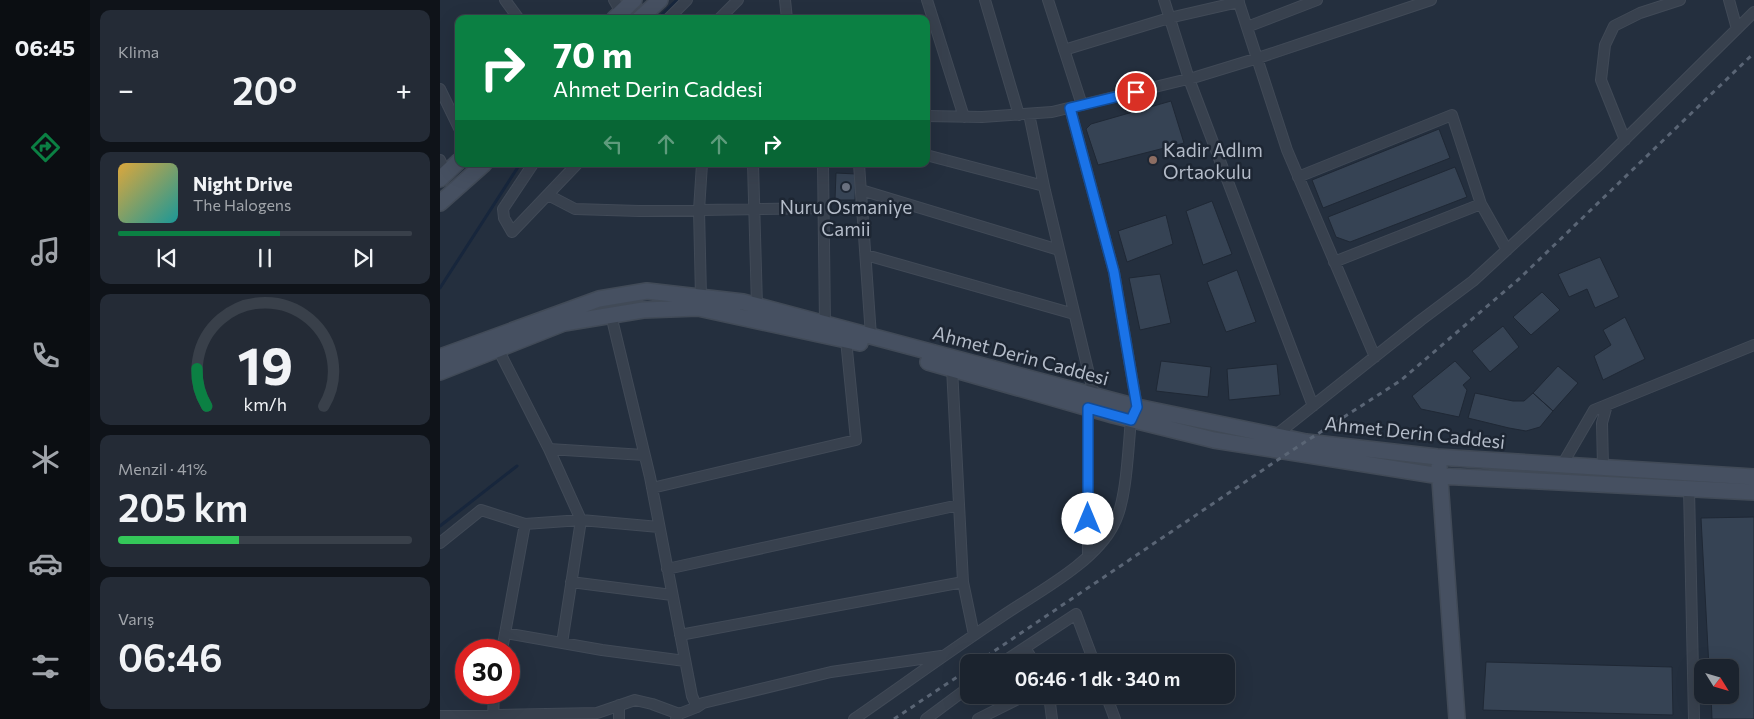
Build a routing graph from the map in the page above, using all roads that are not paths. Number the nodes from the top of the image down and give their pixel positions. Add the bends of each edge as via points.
1 (505, 0) edge
2 (634, 0) edge
3 (660, 0) edge
4 (687, 0) edge
5 (738, 0) edge
6 (785, 0) edge
7 (927, 0) edge
8 (985, 0) edge
9 (1048, 0) edge
10 (1164, 0) edge
11 (1317, 0) edge
12 (1680, 0) edge
13 (1729, 0) edge
14 (1239, 1) edge
15 (1426, 1) edge
16 (616, 10) edge
17 (1754, 12) edge
18 (516, 15) edge
19 (643, 15) edge
20 (672, 15) edge
21 (723, 15) edge
22 (787, 15) edge
23 (929, 15) edge
24 (1169, 18) junction
25 (930, 22) edge
26 (1247, 27) junction
27 (1737, 29) junction
28 (1064, 50) junction
29 (1258, 58) junction
30 (1189, 79) junction
31 (440, 89) edge
32 (1082, 105) junction
33 (1070, 108) junction
34 (1024, 114) junction
35 (930, 116) edge
36 (964, 117) junction
37 (455, 120) edge
38 (1624, 140) junction
39 (930, 156) edge
40 (455, 164) edge
41 (481, 167) edge
42 (531, 167) edge
43 (574, 167) edge
44 (702, 167) edge
45 (753, 167) edge
46 (823, 167) edge
47 (859, 167) edge
48 (442, 171) edge
49 (1298, 177) junction
50 (1044, 186) junction
51 (861, 190) junction
52 (548, 195) junction
53 (440, 203) edge
54 (1480, 204) junction
55 (824, 208) junction
56 (755, 209) junction
57 (699, 210) junction
58 (1059, 250) junction
59 (1507, 250) junction
60 (866, 255) junction
61 (1334, 262) junction
62 (701, 297) junction
63 (756, 306) junction
64 (1074, 314) junction
65 (611, 316) junction
66 (825, 324) junction
67 (872, 336) junction
68 (846, 340) junction
69 (1754, 346) edge
70 (498, 349) junction
71 (440, 357) edge
72 (1374, 357) junction
73 (952, 368) junction
74 (440, 372) edge
75 (1091, 401) junction
76 (1607, 405) junction
77 (1313, 406) junction
78 (1134, 413) junction
79 (1276, 435) junction
80 (549, 449) junction
81 (644, 455) junction
82 (1437, 457) junction
83 (1562, 465) junction
84 (1603, 467) junction
85 (1440, 476) junction
86 (1754, 477) edge
87 (652, 488) junction
88 (1689, 489) junction
89 (1754, 492) edge
90 (959, 505) junction
91 (581, 520) junction
92 (525, 524) junction
93 (659, 527) junction
94 (440, 543) edge
95 (1088, 556) junction
96 (667, 569) junction
97 (572, 582) junction
98 (963, 582) junction
99 (672, 596) junction
100 (505, 633) junction
101 (680, 635) junction
102 (974, 635) junction
103 (504, 639) edge
104 (562, 643) junction
105 (1025, 648) junction
106 (1016, 654) edge
107 (1029, 654) edge
108 (1091, 654) edge
109 (944, 656) junction
110 (685, 661) junction
111 (960, 694) edge
112 (494, 704) edge
113 (1008, 704) edge
114 (1050, 704) edge
115 (1109, 704) edge
116 (620, 706) junction
117 (697, 707) junction
118 (440, 716) edge
119 (554, 716) edge
120 (493, 717) edge
121 (677, 717) edge
122 (619, 719) edge
123 (854, 719) edge
124 (926, 719) edge
125 (978, 719) edge
126 (1052, 719) edge
127 (1115, 719) edge
128 (1457, 719) edge
129 (1694, 719) edge

1 - 18 street
2 - 16 main road
3 - 19 main road
4 - 20 street
5 - 21 street
6 - 22 street
7 - 23 street
8 - 34 street
9 - 28 street
10 - 24 street
11 - 26 street
12 - 38 street via 1640,13 1614,26 1605,46 1601,80
13 - 27 street
14 - 24 street
14 - 26 street
15 - 29 street
17 - 27 street
24 - 28 street
24 - 30 street
25 - 36 street
26 - 29 street
27 - 38 street
28 - 32 street
29 - 30 street
29 - 49 street
30 - 32 street
30 - 77 street
31 - 37 street
32 - 33 street
33 - 34 street
33 - 78 street via 1114,272
34 - 36 street
34 - 50 street
35 - 36 street
38 - 59 street
39 - 50 street
40 - 48 main road
41 - 53 main road
42 - 52 street via 503,209 512,232
43 - 52 street
44 - 57 street
45 - 56 street
46 - 55 street
47 - 51 street
49 - 54 street via 1452,115
49 - 61 street
50 - 58 street
51 - 58 street
51 - 60 street
52 - 57 street via 576,209
54 - 59 street
54 - 61 street
55 - 56 street
55 - 66 street
56 - 57 street
56 - 63 street
57 - 62 street
58 - 64 street
59 - 72 street via 1473,282
60 - 64 street
60 - 67 street
61 - 72 street
62 - 63 main road, Ahmet Derin Caddesi
62 - 71 main road, Ahmet Derin Caddesi via 646,291 599,299
63 - 66 main road, Ahmet Derin Caddesi
64 - 75 street
65 - 68 main road, Ahmet Derin Caddesi via 643,310 698,308
65 - 70 main road, Ahmet Derin Caddesi via 564,323
65 - 81 street
66 - 67 main road, Ahmet Derin Caddesi
67 - 75 main road, Ahmet Derin Caddesi
68 - 73 main road, Ahmet Derin Caddesi
68 - 87 street via 856,440
69 - 76 street
70 - 74 main road, Ahmet Derin Caddesi
70 - 80 street
72 - 77 street
73 - 75 main road, Ahmet Derin Caddesi
73 - 90 street
75 - 78 main road, Ahmet Derin Caddesi
75 - 95 street
76 - 83 street via 1594,410
76 - 84 street via 1602,423
77 - 79 street
78 - 79 main road, Ahmet Derin Caddesi
78 - 85 main road, Ahmet Derin Caddesi via 1214,440
78 - 95 street via 1121,505 1111,530
79 - 82 main road, Ahmet Derin Caddesi via 1306,442
80 - 81 street
80 - 91 street
81 - 87 street
82 - 83 main road, Ahmet Derin Caddesi
82 - 85 main road
83 - 84 main road, Ahmet Derin Caddesi
84 - 86 main road, Ahmet Derin Caddesi
85 - 88 main road, Ahmet Derin Caddesi
85 - 128 main road
87 - 93 street
88 - 89 main road, Ahmet Derin Caddesi
88 - 129 street
90 - 96 street
90 - 98 street
91 - 92 street
91 - 93 street
91 - 97 street
92 - 94 street via 482,510
92 - 100 street
93 - 96 street
95 - 102 street
96 - 99 street
97 - 99 street
97 - 104 street
98 - 101 street
98 - 102 street
99 - 101 street
100 - 103 street
100 - 104 street
101 - 110 street
102 - 109 street
104 - 110 street
105 - 106 street
105 - 107 street
105 - 108 street via 1076,614
109 - 117 street via 832,672
109 - 123 street
110 - 117 street
111 - 124 street
112 - 120 street
113 - 125 street
114 - 126 street
115 - 127 street
116 - 119 street
116 - 121 street via 635,700 652,704
116 - 122 street
117 - 121 street
118 - 120 street
119 - 120 street

